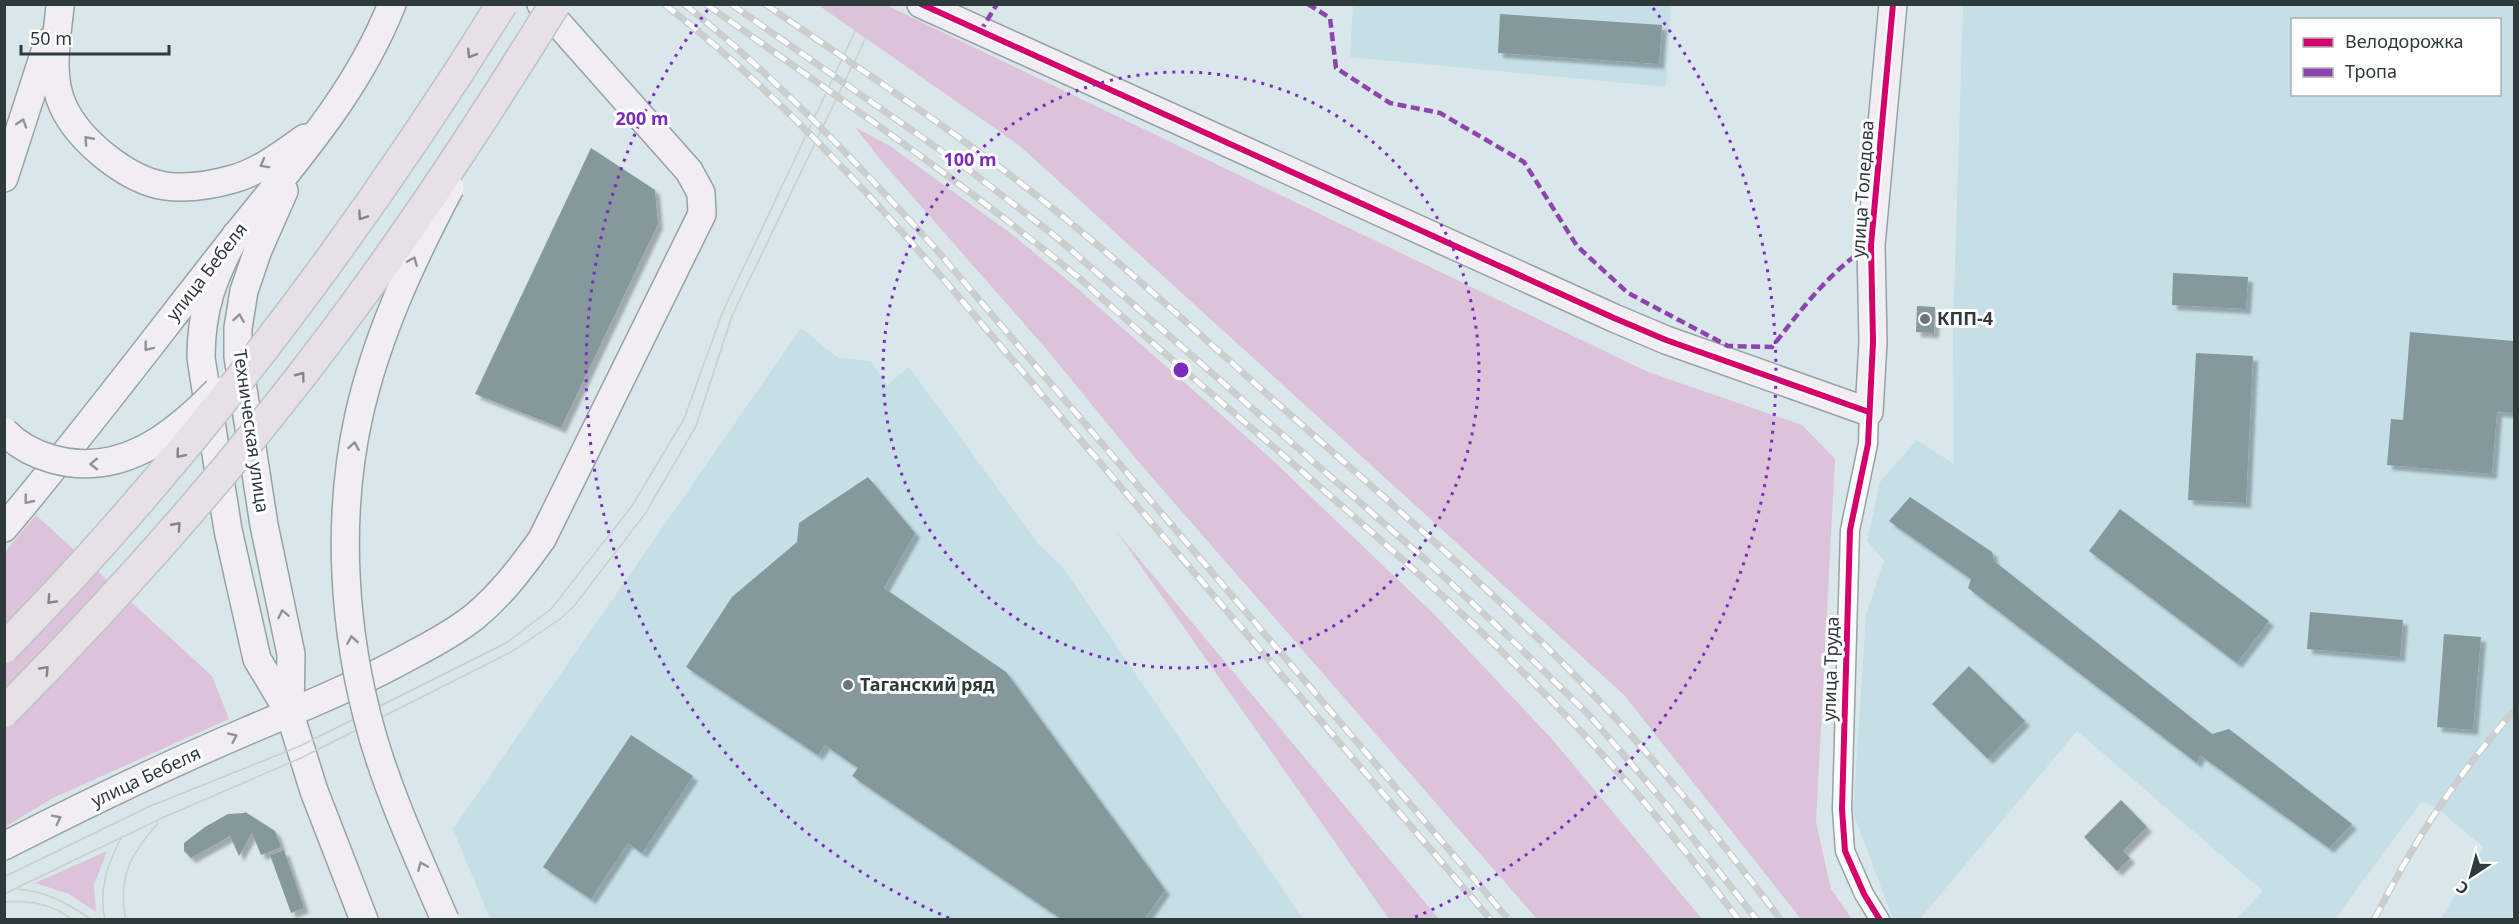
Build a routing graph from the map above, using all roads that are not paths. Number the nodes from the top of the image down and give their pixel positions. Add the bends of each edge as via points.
1 (392, 4) edge
2 (502, 4) edge
3 (541, 4) edge
4 (555, 4) edge
5 (921, 4) edge
6 (1893, 4) edge
7 (61, 5) edge
8 (499, 95) junction
9 (342, 100) junction
10 (300, 157) junction
11 (4, 178) edge
12 (236, 234) junction
13 (287, 319) junction
14 (1869, 412) junction
15 (4, 431) edge
16 (4, 528) edge
17 (4, 648) edge
18 (4, 712) edge
19 (290, 714) junction
20 (4, 846) edge
21 (364, 920) edge
22 (445, 920) edge
23 (1880, 920) edge

1 - 9 main road, улица Бебеля via 366,64
2 -> 13 main road, bridge via 461,71
3 - 19 main road, улица Бебеля via 689,171 701,193 702,214 542,539 521,568 495,598 436,642
4 - 8 main road, bridge
5 - 14 main road via 1614,318
6 - 14 main road, улица Толедова via 1871,245 1873,342
9 -> 7 main road via 304,138 236,179 197,186 164,186 103,157 63,106 54,66
11 -> 7 main road
18 -> 8 main road, bridge via 84,631 280,403 377,274
22 -> 8 main road, bridge via 403,822 372,734 351,637 345,549 348,476 359,414 378,348 416,252
9 - 10 main road, улица Бебеля
10 - 12 main road, улица Бебеля
19 -> 10 main road, Техническая улица via 291,654 264,525 238,357 238,328 244,291 258,250
12 -> 16 main road, улица Бебеля
12 - 19 main road, Техническая улица via 211,287 201,333 201,358 228,530 257,659
13 -> 15 main road, bridge via 199,409 168,435 136,454 104,463 70,464 36,454
13 -> 17 main road, bridge via 153,486
14 - 23 street, улица Труда via 1868,444 1850,530 1842,809 1845,850
20 -> 19 main road, улица Бебеля via 87,804
19 - 21 main road, Техническая улица via 314,791

